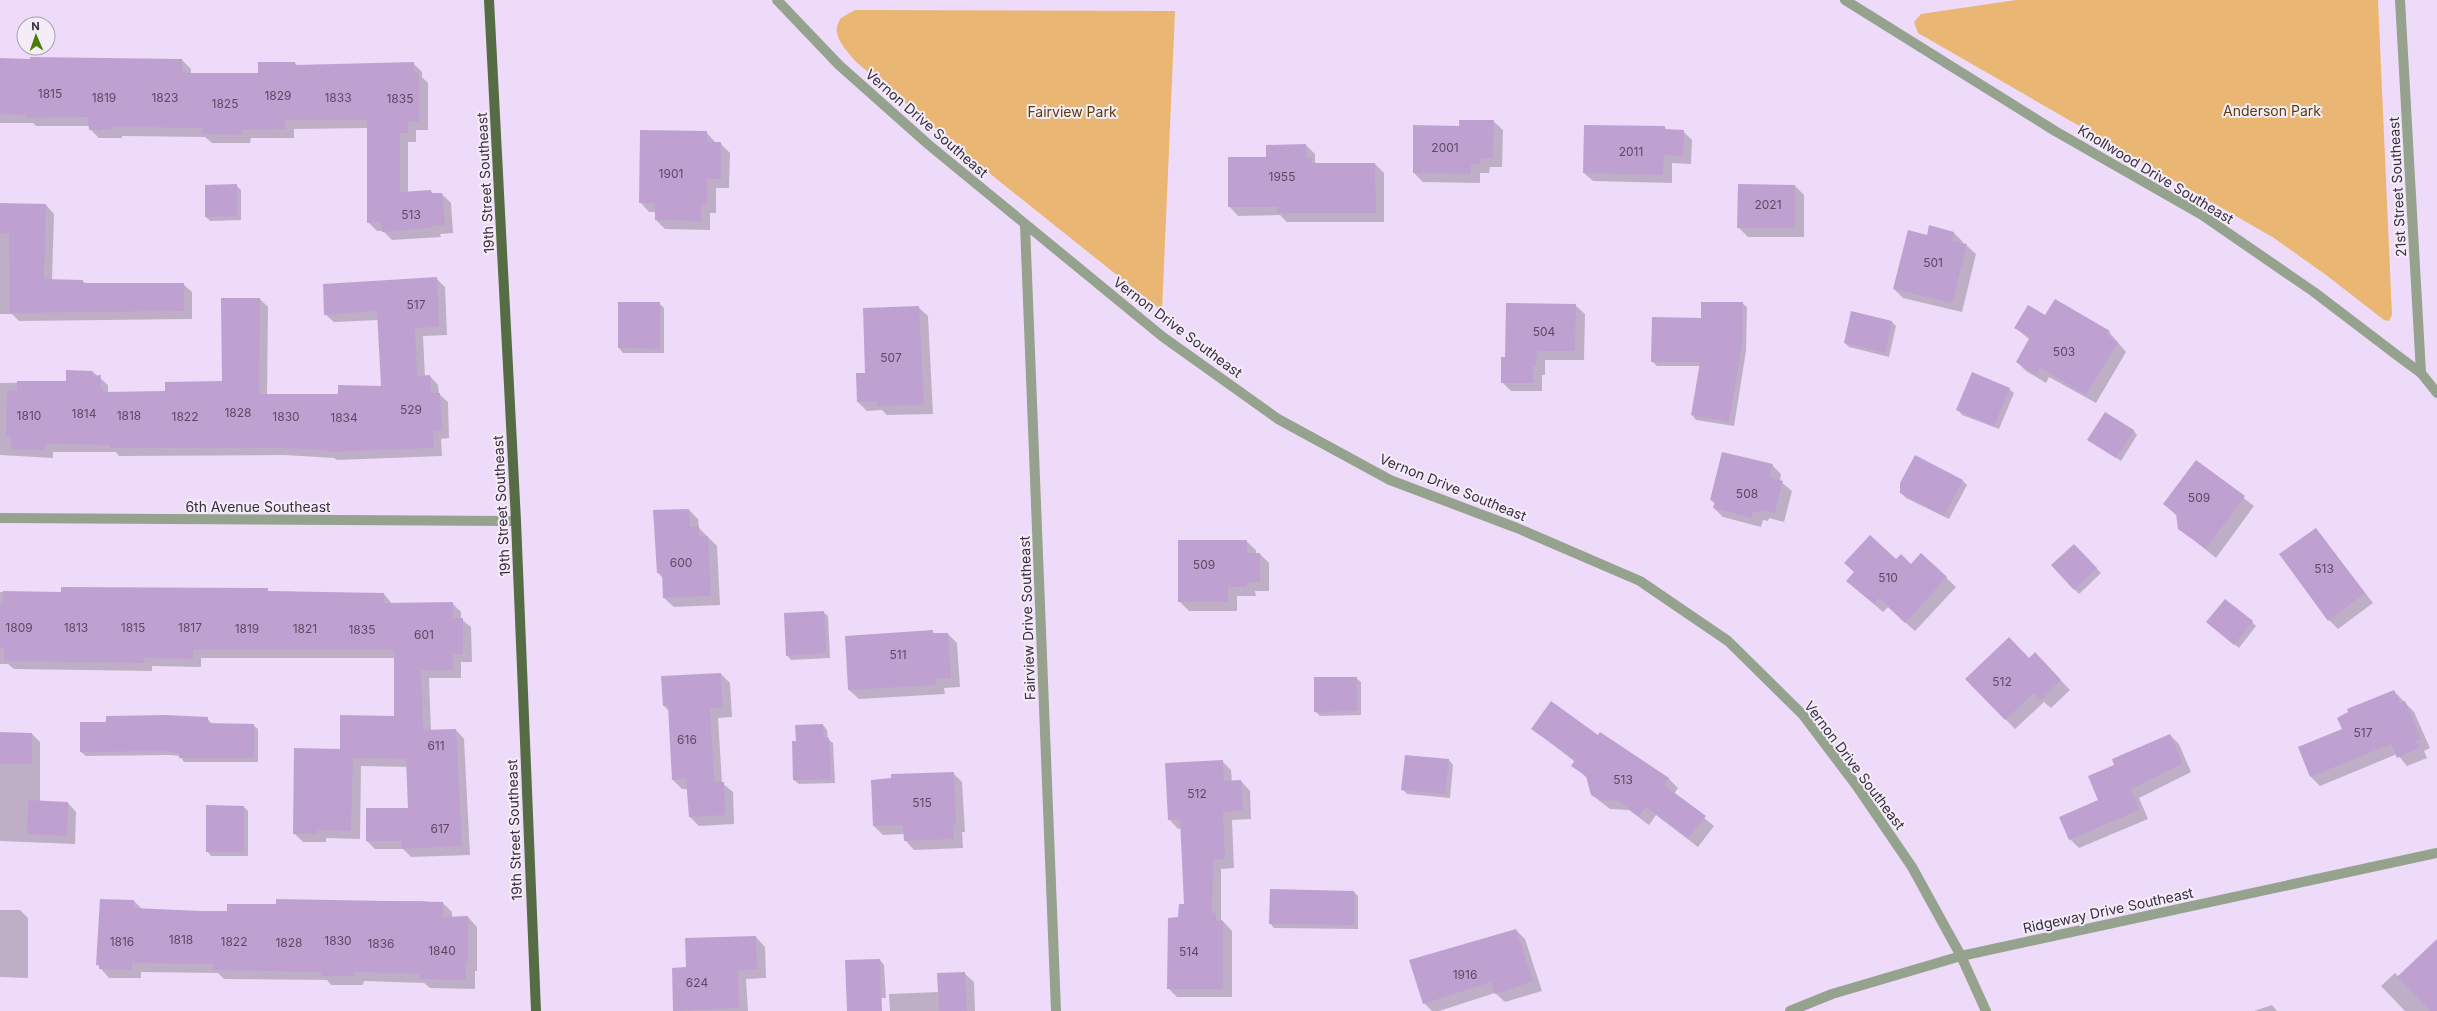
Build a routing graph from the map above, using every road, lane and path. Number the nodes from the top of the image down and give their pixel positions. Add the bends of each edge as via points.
1 (489, 0) edge
2 (778, 0) edge
3 (1845, 0) edge
4 (2400, 0) edge
5 (1025, 225) junction
6 (2421, 373) junction
7 (2437, 393) edge
8 (0, 518) edge
9 (516, 521) junction
10 (2437, 853) edge
11 (1961, 956) junction
12 (536, 1011) edge
13 (1056, 1011) edge
14 (1790, 1011) edge
15 (1986, 1011) edge

1 - 9 main road, 19th Street Southeast
2 - 5 street, Vernon Drive Southeast via 839,65
3 - 6 street, Knollwood Drive Southeast via 2055,130 2202,215 2314,292
4 - 6 street, 21st Street Southeast
5 - 11 street, Vernon Drive Southeast via 1163,337 1278,420 1390,480 1517,528 1640,581 1728,641 1803,715 1856,785 1912,867
5 - 13 street, Fairview Drive Southeast
6 - 7 street, Knollwood Drive Southeast
8 - 9 street, 6th Avenue Southeast
9 - 12 main road, 19th Street Southeast
10 - 11 street, Ridgeway Drive Southeast
11 - 14 street, Ridgeway Drive Southeast via 1832,994
11 - 15 street, Vernon Drive Southeast

